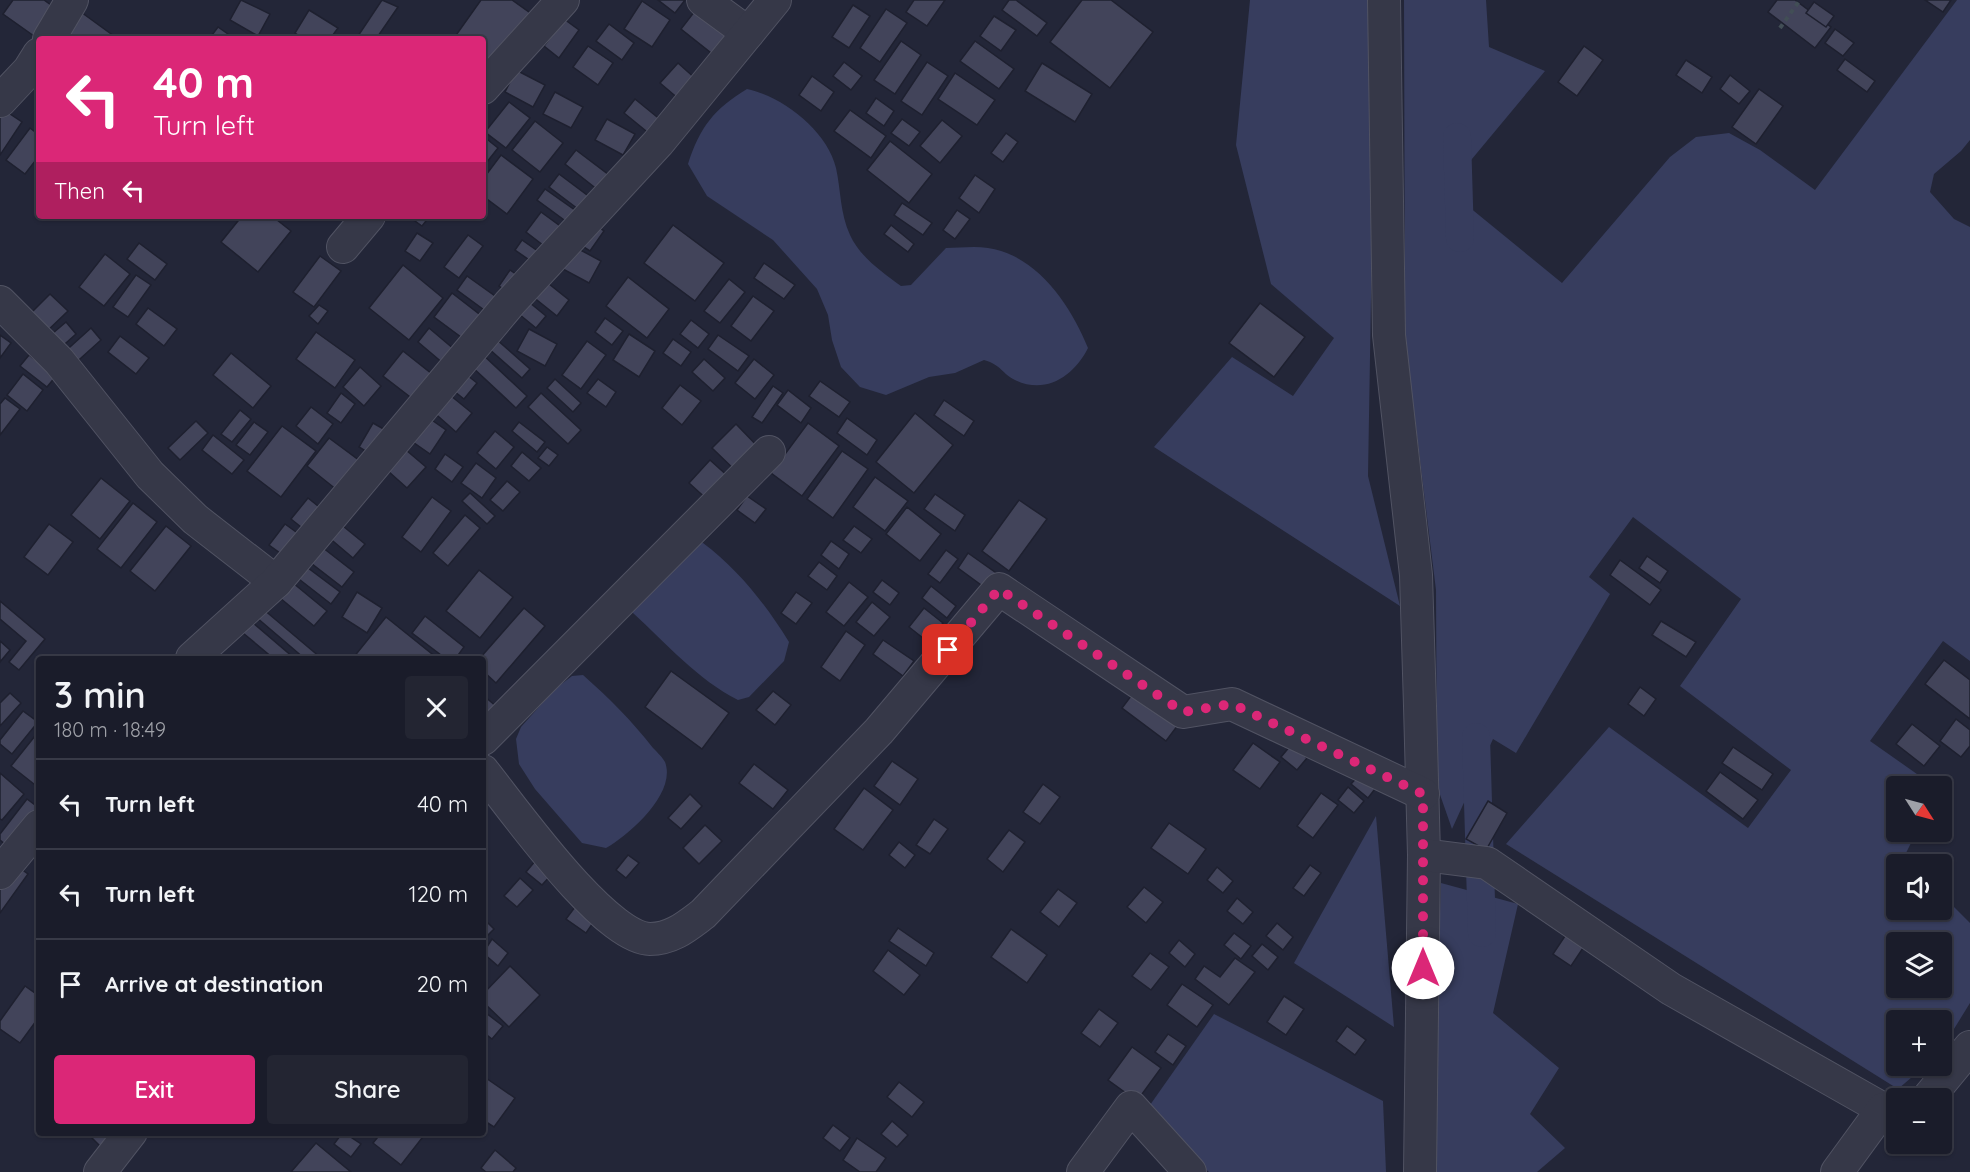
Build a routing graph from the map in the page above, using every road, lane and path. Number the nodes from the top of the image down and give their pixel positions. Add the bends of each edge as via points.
1 (72, 0) edge
2 (563, 0) edge
3 (703, 0) edge
4 (775, 0) edge
5 (1384, 0) edge
6 (1800, 0) edge
7 (1780, 28) dead end
8 (748, 33) junction
9 (51, 36) edge
10 (36, 59) edge
11 (486, 85) edge
12 (0, 101) edge
13 (366, 219) edge
14 (343, 247) dead end
15 (0, 302) edge
16 (769, 452) dead end
17 (276, 582) junction
18 (194, 656) edge
19 (486, 735) edge
20 (486, 775) edge
21 (1423, 794) junction
22 (36, 829) edge
23 (1424, 855) junction
24 (2, 865) edge
25 (1970, 1047) edge
26 (1936, 1088) edge
27 (1886, 1106) edge
28 (1886, 1112) edge
29 (128, 1136) edge
30 (100, 1172) edge
31 (1083, 1172) edge
32 (1190, 1172) edge
33 (1420, 1172) edge
34 (1837, 1172) edge

1 - 9 street
2 - 11 street
3 - 8 street
4 - 8 street
5 - 21 street via 1389,334 1416,575
6 - 7 path
8 - 17 street via 658,143 510,303
10 - 12 street
13 - 14 street
15 - 17 street via 59,361 165,489 195,519
16 - 19 street
17 - 18 street
20 - 21 street via 602,913 649,939 674,935 703,914 879,731 999,589 1183,712 1232,704
21 - 23 street
22 - 24 street
23 - 27 street via 1487,863 1671,989
23 - 33 street
25 - 26 street
28 - 34 street
29 - 30 street
31 - 32 street via 1131,1107

